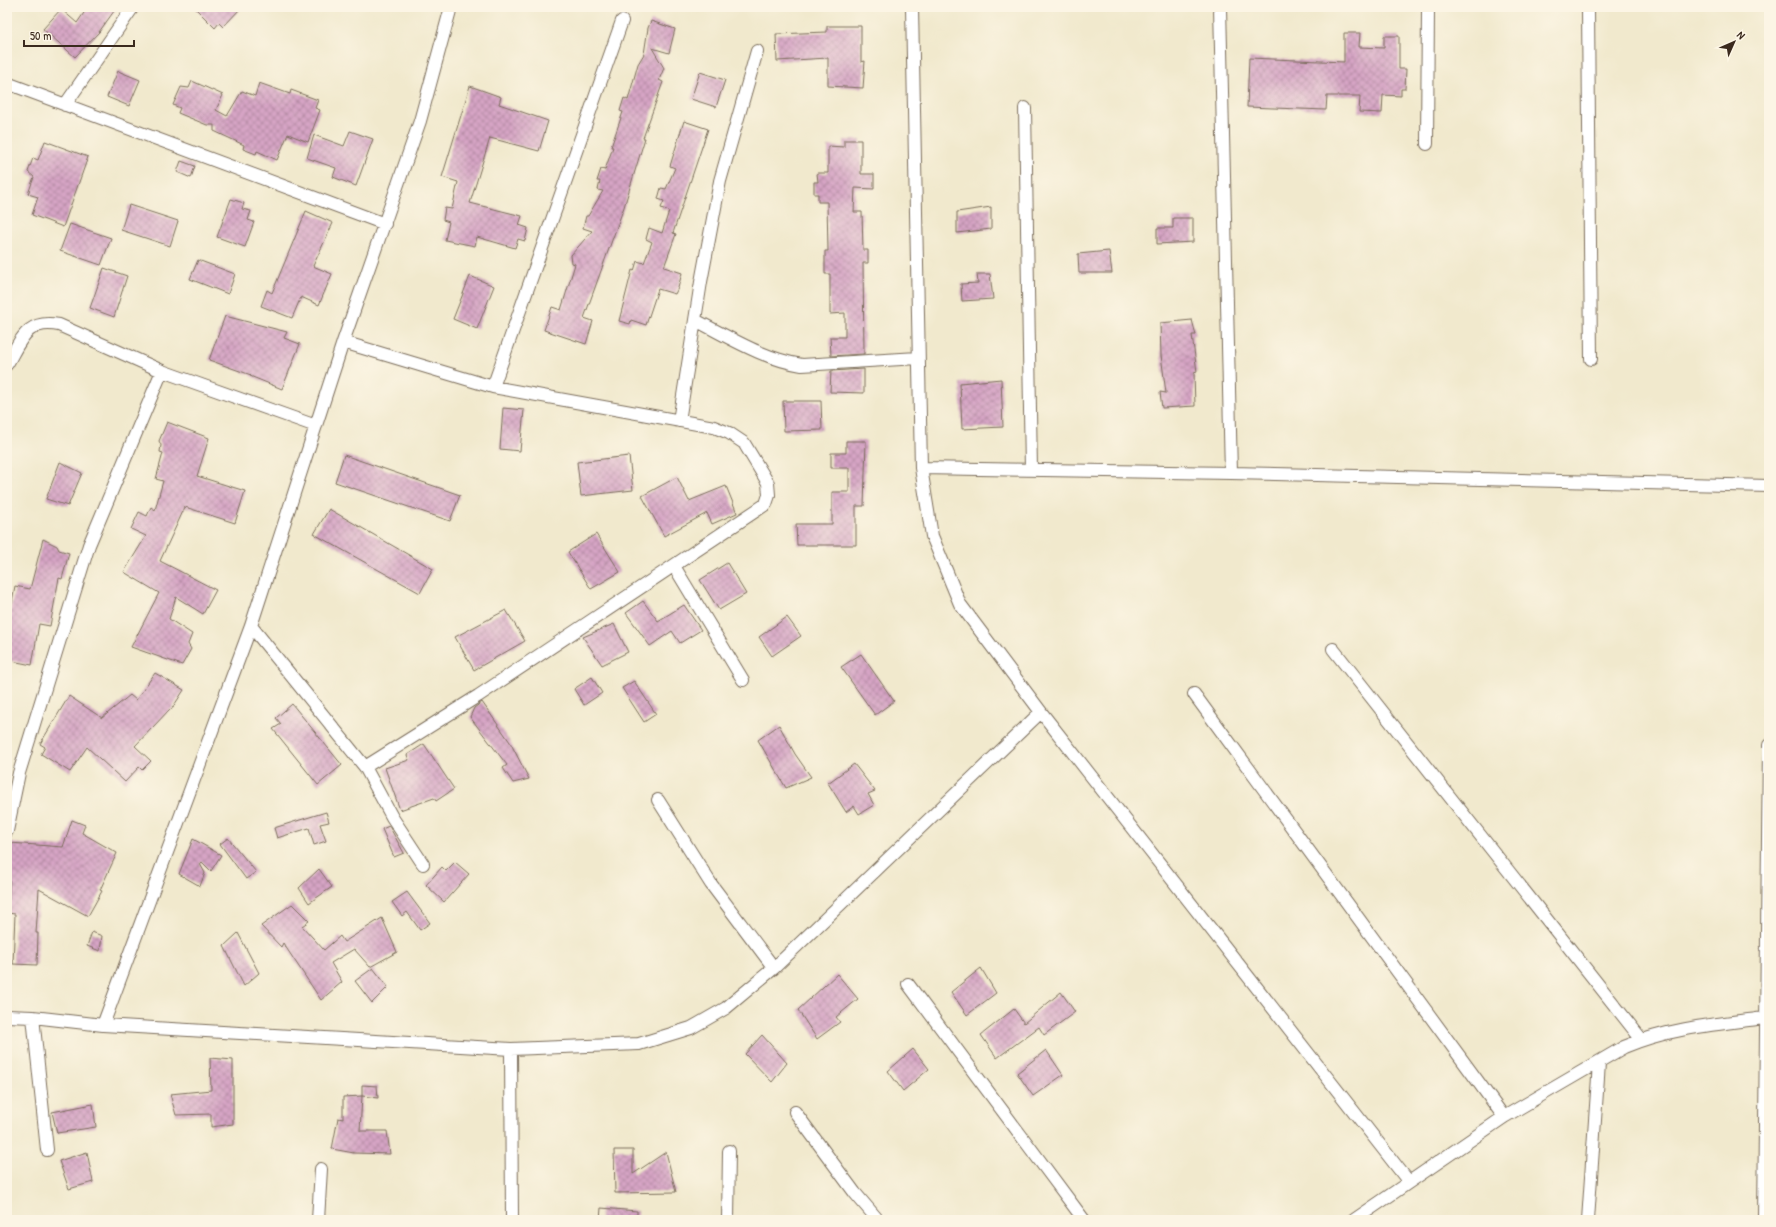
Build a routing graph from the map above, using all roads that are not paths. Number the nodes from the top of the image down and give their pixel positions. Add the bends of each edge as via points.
1 (133, 7) edge
2 (451, 7) edge
3 (912, 7) edge
4 (1220, 7) edge
5 (1428, 7) edge
6 (1588, 7) edge
7 (622, 21) dead end
8 (757, 51) dead end
9 (7, 83) edge
10 (65, 105) junction
11 (1025, 108) dead end
12 (1427, 144) dead end
13 (385, 224) junction
14 (695, 320) junction
15 (343, 342) junction
16 (918, 358) junction
17 (1591, 360) dead end
18 (7, 364) edge
19 (162, 371) junction
20 (493, 387) junction
21 (679, 421) junction
22 (316, 426) junction
23 (921, 468) junction
24 (1031, 470) junction
25 (1231, 473) junction
26 (1769, 486) edge
27 (674, 566) junction
28 (251, 626) junction
29 (1333, 649) dead end
30 (743, 680) dead end
31 (1194, 694) dead end
32 (1042, 712) junction
33 (1769, 745) edge
34 (365, 767) junction
35 (658, 800) dead end
36 (7, 831) edge
37 (423, 864) dead end
38 (774, 968) junction
39 (908, 984) dead end
40 (7, 1016) edge
41 (33, 1017) junction
42 (1766, 1018) junction
43 (103, 1025) junction
44 (1642, 1040) junction
45 (511, 1049) junction
46 (1599, 1063) junction
47 (795, 1112) dead end
48 (1504, 1117) junction
49 (46, 1150) dead end
50 (729, 1151) dead end
51 (321, 1169) dead end
52 (1410, 1182) junction
53 (318, 1220) edge
54 (512, 1220) edge
55 (728, 1220) edge
56 (878, 1220) edge
57 (1084, 1220) edge
58 (1354, 1220) edge
59 (1588, 1220) edge
60 (1764, 1220) edge

1 - 10 street
2 - 13 street via 420,121
3 - 16 street
4 - 25 street
5 - 12 street
6 - 17 street
7 - 20 street
8 - 14 street via 720,181
9 - 10 street
10 - 13 street
11 - 24 street
13 - 15 street
14 - 16 street via 766,356 784,362 802,365
14 - 21 street
15 - 20 street
15 - 22 street
16 - 23 street
18 - 19 street via 25,332 45,322 59,325
19 - 22 street
19 - 36 street via 89,546 19,773
20 - 21 street
21 - 27 street via 714,427 744,443 768,483 769,495 766,504
22 - 28 street
23 - 24 street
23 - 32 street via 932,536 960,604
24 - 25 street
25 - 26 street
27 - 30 street
27 - 34 street via 478,696
28 - 34 street
28 - 43 street
29 - 44 street
31 - 48 street
32 - 38 street
32 - 52 street
33 - 42 street
34 - 37 street via 392,817
35 - 38 street via 711,884
38 - 45 street via 726,1008 691,1028 639,1044
39 - 57 street
40 - 41 street
41 - 43 street
41 - 49 street
42 - 44 street via 1698,1026
42 - 60 street
43 - 45 street
44 - 46 street via 1624,1047
45 - 54 street
46 - 48 street
46 - 59 street
47 - 56 street
48 - 52 street
50 - 55 street
51 - 53 street
52 - 58 street

